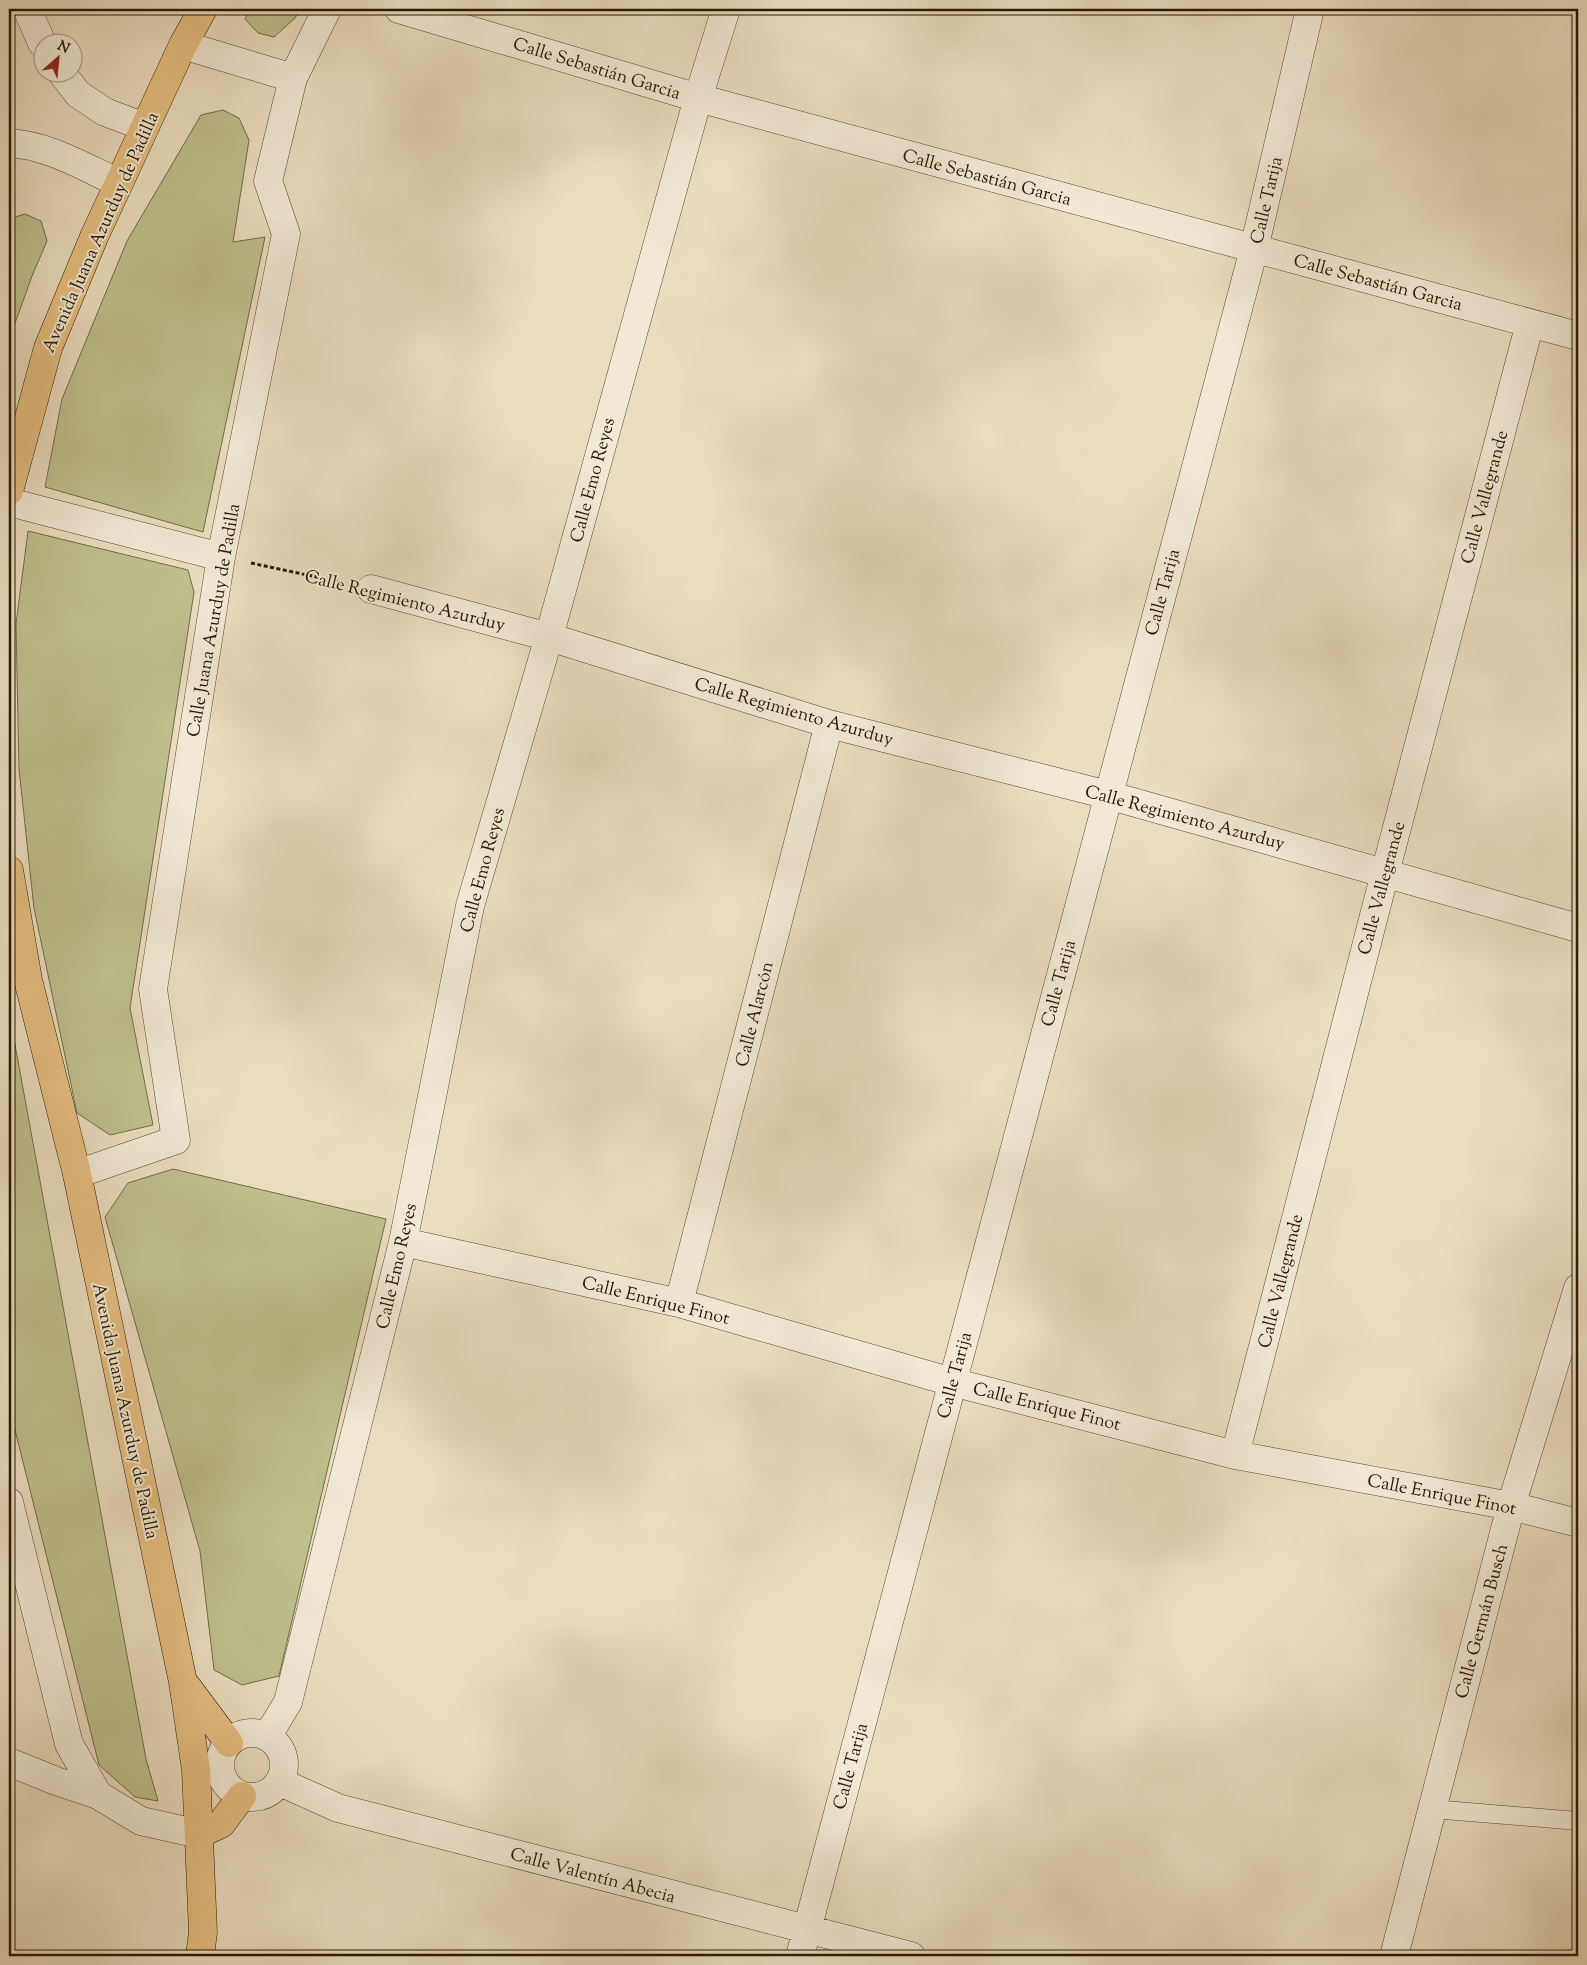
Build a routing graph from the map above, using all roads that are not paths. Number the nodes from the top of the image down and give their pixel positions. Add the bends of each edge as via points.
1 (27, 9) edge
2 (203, 9) edge
3 (327, 9) edge
4 (399, 9) edge
5 (726, 9) edge
6 (1310, 9) edge
7 (37, 32) edge
8 (183, 45) junction
9 (293, 78) junction
10 (69, 82) edge
11 (698, 98) junction
12 (145, 127) junction
13 (9, 143) edge
14 (119, 183) junction
15 (1254, 249) junction
16 (1530, 323) junction
17 (1577, 330) edge
18 (9, 491) edge
19 (9, 502) edge
20 (221, 557) junction
21 (371, 589) road end
22 (549, 637) junction
23 (829, 724) junction
24 (1108, 795) junction
25 (9, 870) edge
26 (1385, 873) junction
27 (1578, 928) edge
28 (77, 1174) junction
29 (403, 1242) junction
30 (1578, 1288) edge
31 (679, 1304) junction
32 (952, 1382) junction
33 (1235, 1455) junction
34 (9, 1502) edge
35 (1512, 1506) junction
36 (1578, 1523) edge
37 (183, 1682) junction
38 (267, 1737) junction
39 (229, 1743) junction
40 (9, 1762) edge
41 (280, 1782) junction
42 (98, 1795) junction
43 (242, 1796) junction
44 (1432, 1809) junction
45 (1578, 1821) edge
46 (199, 1834) junction
47 (803, 1943) edge
48 (200, 1956) edge
49 (911, 1956) edge
50 (1394, 1956) edge

1 - 7 street
2 - 8 main road, Avenida Juana Azurduy de Padilla
3 - 9 street, Calle Juana Azurduy de Padilla
4 - 11 street, Calle Sebastián Garcia
5 - 11 street, Calle Emo Reyes
6 - 15 street, Calle Tarija
8 - 9 street
8 - 12 main road, Avenida Juana Azurduy de Padilla
9 - 20 street, Calle Juana Azurduy de Padilla via 268,181 286,234
10 - 12 street via 78,94 105,112
11 - 15 street, Calle Sebastián Garcia
11 - 22 street, Calle Emo Reyes
12 - 14 main road, Avenida Juana Azurduy de Padilla
13 - 14 street via 53,152
14 - 18 main road, Avenida Juana Azurduy de Padilla via 48,348
15 - 16 street, Calle Sebastián Garcia
15 - 24 street, Calle Tarija
16 - 17 street, Calle Sebastián Garcia
16 - 26 street, Calle Vallegrande
19 - 20 street
20 - 28 street, Calle Juana Azurduy de Padilla via 153,989 176,1140
21 - 22 street, Calle Regimiento Azurduy
22 - 23 street, Calle Regimiento Azurduy
22 - 29 street, Calle Emo Reyes via 470,906
23 - 24 street, Calle Regimiento Azurduy
23 - 31 street, Calle Alarcón
24 - 26 street, Calle Regimiento Azurduy
24 - 32 street, Calle Tarija
25 - 28 main road, Avenida Juana Azurduy de Padilla via 28,980
26 - 27 street, Calle Regimiento Azurduy
26 - 33 street, Calle Vallegrande
28 - 37 main road, Avenida Juana Azurduy de Padilla
29 - 31 street, Calle Enrique Finot
29 - 38 street, Calle Emo Reyes via 288,1702
30 - 35 street, Calle Germán Busch
31 - 32 street, Calle Enrique Finot
32 - 33 street, Calle Enrique Finot
32 - 47 street, Calle Tarija
33 - 35 street, Calle Enrique Finot
34 - 42 street via 69,1744
35 - 36 street, Calle Enrique Finot
35 - 44 street, Calle Germán Busch
37 - 39 main road
37 - 46 main road, Avenida Juana Azurduy de Padilla via 196,1770
38 - 39 street via 247,1733
38 - 41 street via 281,1751 284,1772
39 - 43 street via 223,1751 221,1772 225,1782
40 - 42 street
41 - 43 street via 263,1796
41 - 47 street, Calle Valentín Abecia via 338,1808
42 - 46 street via 141,1821
43 - 46 main road via 221,1824
44 - 45 lane
44 - 50 street, Calle Germán Busch
46 - 48 main road, Avenida Juana Azurduy de Padilla via 203,1932
47 - 49 street, Calle Valentín Abecia

